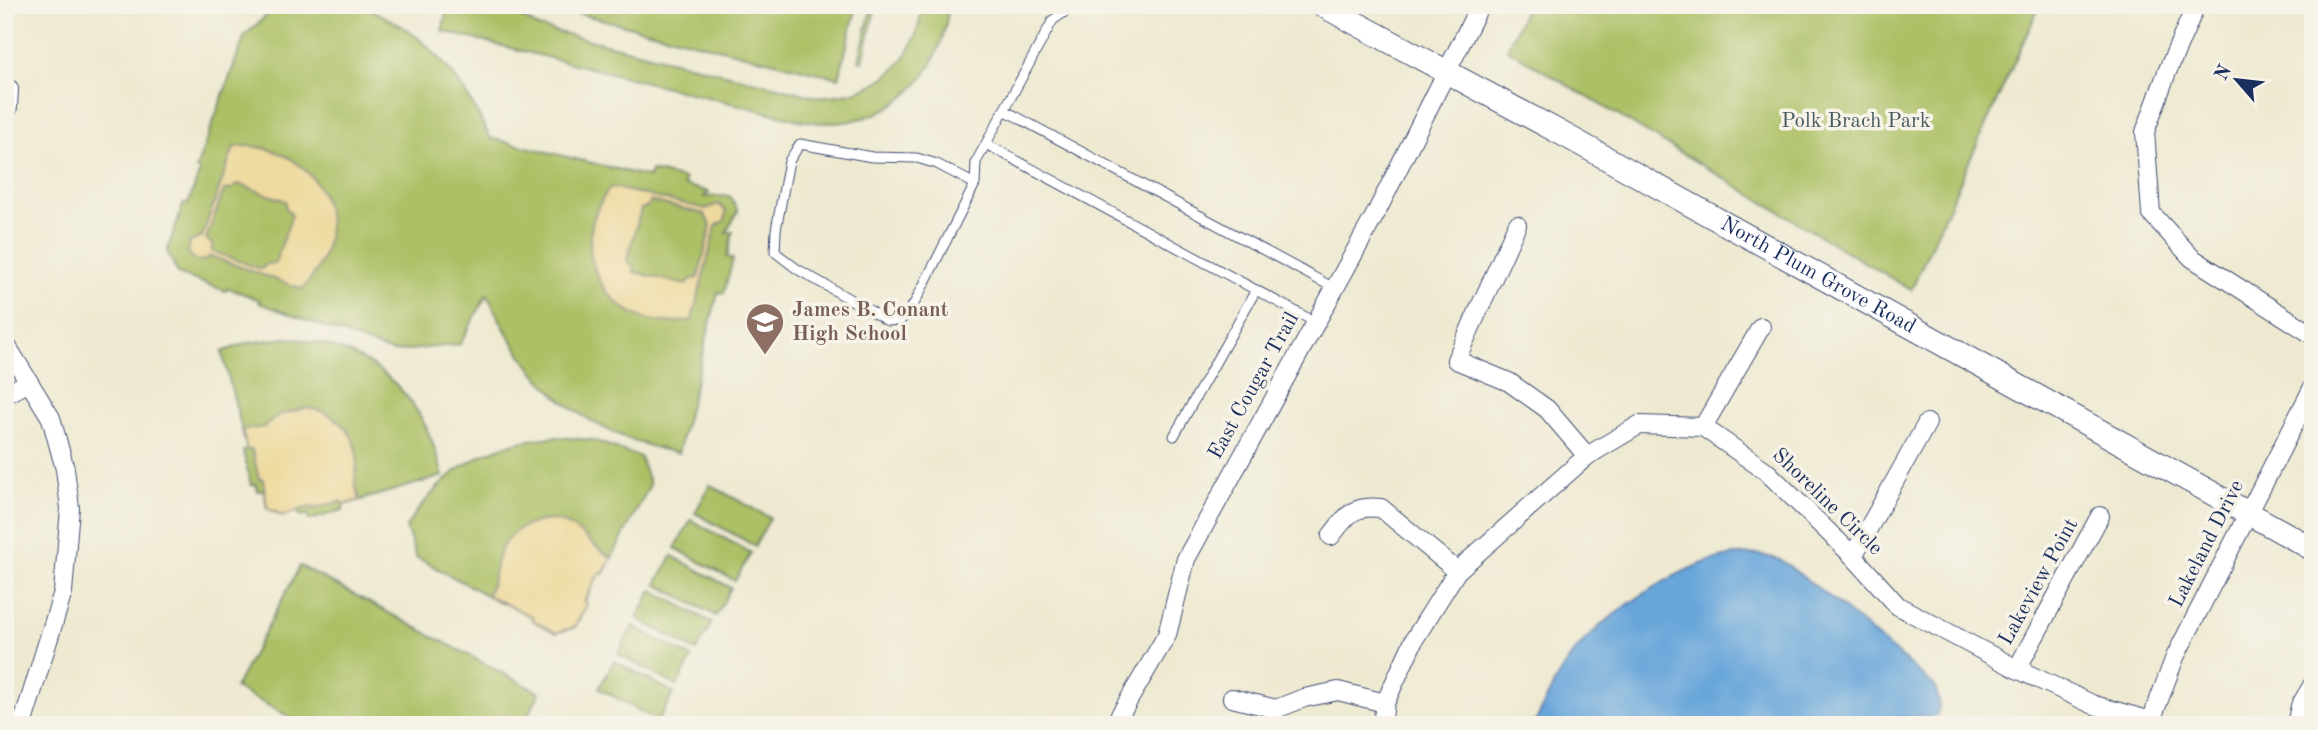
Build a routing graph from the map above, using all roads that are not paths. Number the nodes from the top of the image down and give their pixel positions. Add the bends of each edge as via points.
1 (1074, 5) edge
2 (1321, 5) edge
3 (1480, 5) edge
4 (2196, 5) edge
5 (1448, 73) junction
6 (5, 87) edge
7 (1004, 110) junction
8 (5, 113) edge
9 (986, 144) junction
10 (975, 184) junction
11 (1517, 225) dead end
12 (1334, 288) junction
13 (1256, 290) junction
14 (1315, 323) junction
15 (1761, 327) dead end
16 (2313, 335) edge
17 (6, 346) edge
18 (29, 382) junction
19 (2313, 387) edge
20 (5, 395) edge
21 (1927, 423) dead end
22 (1703, 427) junction
23 (1174, 436) dead end
24 (1587, 456) junction
25 (2248, 514) junction
26 (2100, 516) dead end
27 (1331, 536) dead end
28 (2313, 549) edge
29 (1853, 556) junction
30 (1457, 571) junction
31 (2017, 669) junction
32 (2313, 684) edge
33 (1232, 698) dead end
34 (1385, 703) junction
35 (2152, 723) edge
36 (22, 725) edge
37 (1114, 725) edge
38 (1382, 725) edge
39 (2296, 725) edge

1 - 7 lane via 1053,20
2 - 5 street, North Plum Grove Road
3 - 5 street, East Cougar Trail
4 - 16 street via 2145,132 2151,213 2192,258
5 - 12 street, East Cougar Trail
5 - 25 street, North Plum Grove Road
6 - 8 street via 9,89
7 - 9 lane
7 - 12 lane
9 - 10 lane via 976,162
9 - 13 lane
10 - 10 lane via 914,304 901,320 888,321 775,252 789,161 800,144 872,157 917,158
11 - 24 street via 1457,360 1509,382 1547,409
12 - 14 street, East Cougar Trail
13 - 14 lane
13 - 23 lane
14 - 37 street, East Cougar Trail via 1186,559 1167,635
15 - 22 street
17 - 18 street
18 - 20 street
18 - 36 street via 51,418 70,508 63,592
19 - 25 street, Lakeland Drive
21 - 29 street
22 - 24 street via 1639,425
22 - 29 street, Shoreline Circle via 1766,471
24 - 30 street
25 - 28 street, North Plum Grove Road
25 - 35 street, Lakeland Drive via 2175,657
26 - 31 street, Lakeview Point
27 - 30 street via 1350,512 1366,506 1381,508
29 - 31 street, Shoreline Circle via 1898,606
30 - 34 street via 1415,638
31 - 35 street, Shoreline Circle via 2094,705
32 - 39 street
33 - 34 street via 1276,709 1338,691
34 - 38 street

